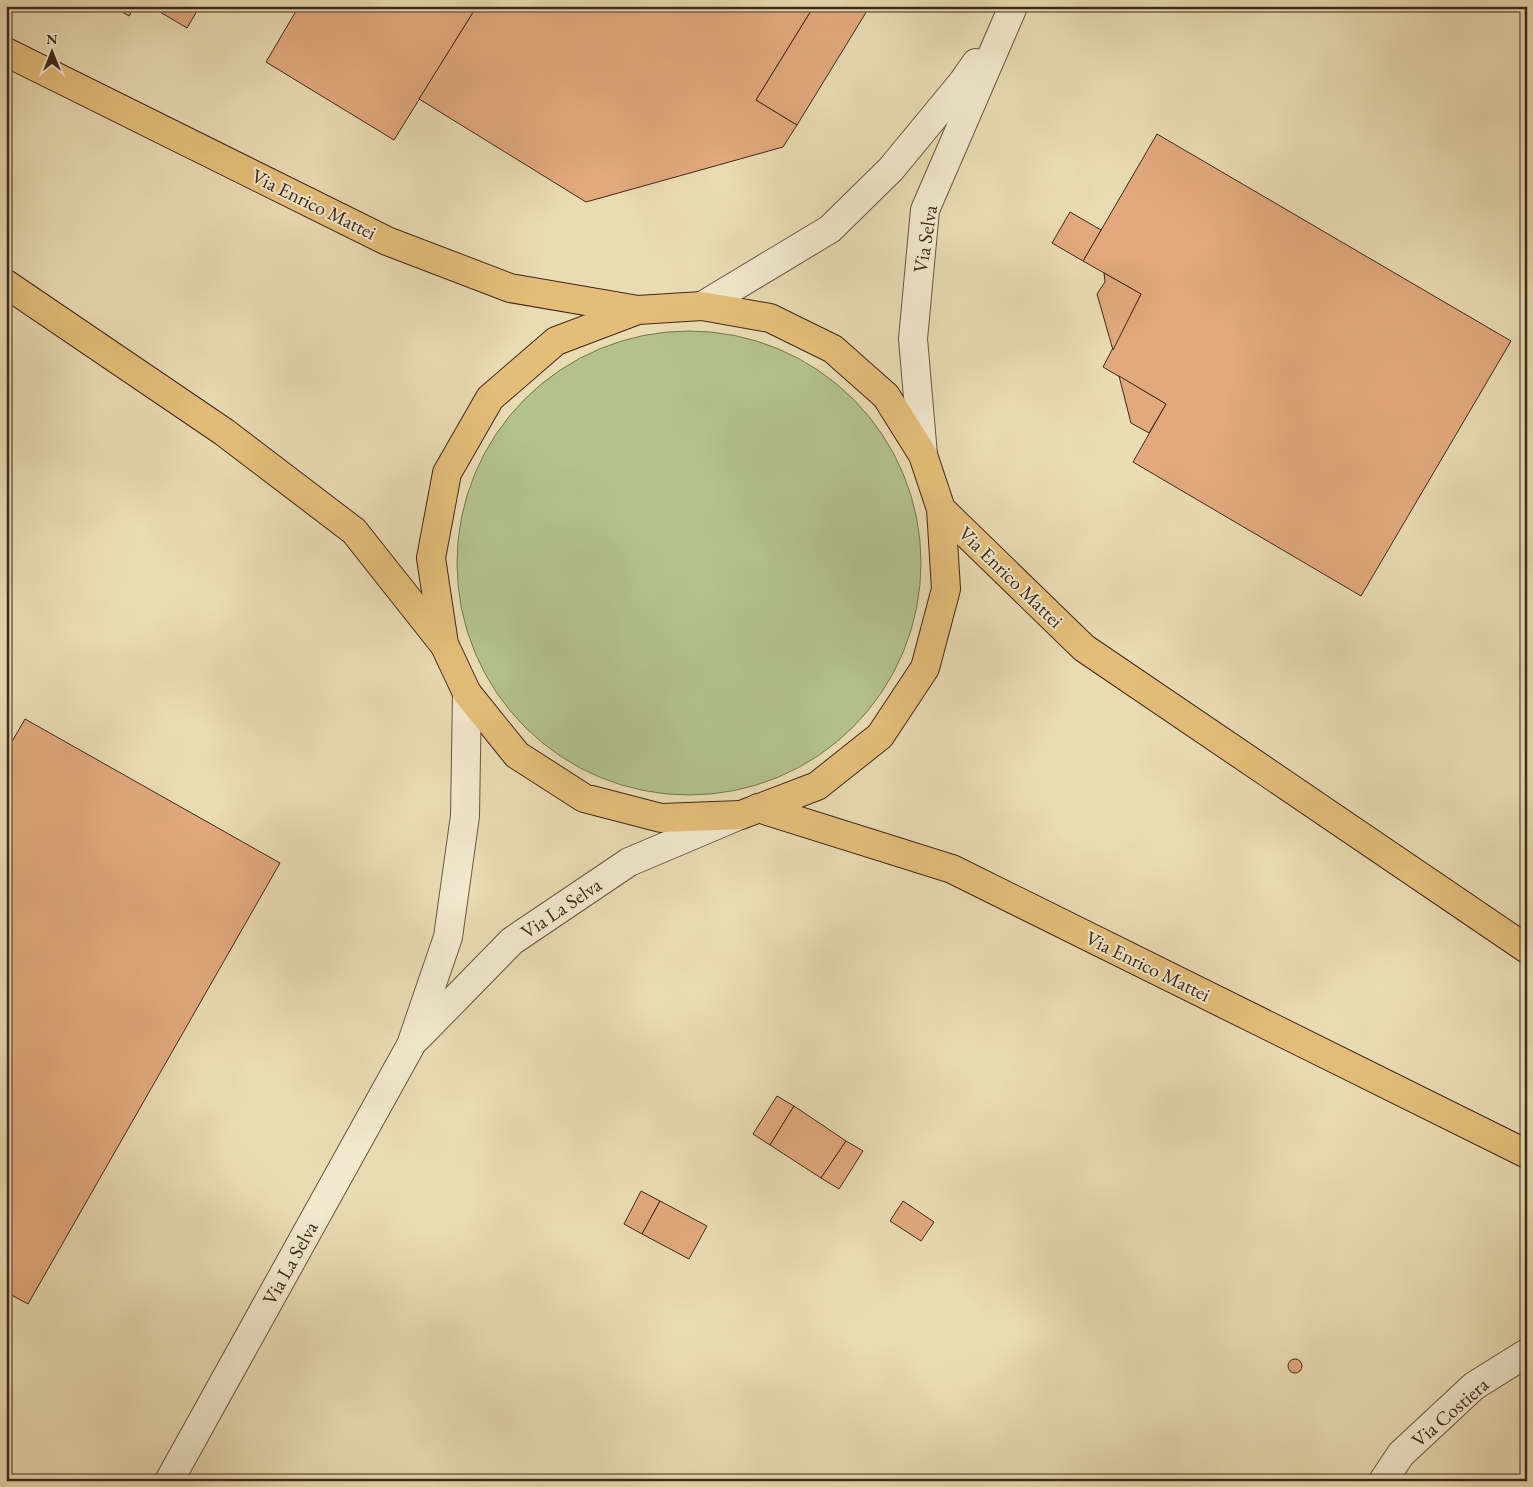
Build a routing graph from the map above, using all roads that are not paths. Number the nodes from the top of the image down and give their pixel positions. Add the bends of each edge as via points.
1 (1013, 8) edge
2 (6, 52) edge
3 (6, 284) edge
4 (702, 306) junction
5 (638, 310) junction
6 (923, 455) junction
7 (941, 509) junction
8 (444, 644) junction
9 (466, 693) junction
10 (749, 812) junction
11 (1527, 949) edge
12 (411, 1045) junction
13 (1527, 1154) edge
14 (1527, 1353) edge
15 (169, 1481) edge
16 (1383, 1481) edge

1 - 4 street, Via Selva via 962,84 891,170 830,229
1 - 6 street, Via Selva via 925,210 913,339
2 - 5 main road, Via Enrico Mattei via 387,240 510,288
3 - 8 main road via 224,432 354,531
4 - 5 main road
4 - 6 main road via 770,318 833,350 886,396
5 - 8 main road via 556,342 490,398 447,473 431,558
6 - 7 main road
7 - 10 main road via 946,589 925,668 880,736 817,786
7 - 11 main road, Via Enrico Mattei via 1084,648
8 - 9 main road
9 - 10 main road via 517,755 584,798 661,818
9 - 12 street, Via La Selva via 465,816 448,937
10 - 12 street, Via La Selva via 629,862 512,941
10 - 13 main road, Via Enrico Mattei via 952,869
12 - 15 street, Via La Selva
14 - 16 street, Via Costiera via 1474,1386 1401,1454

